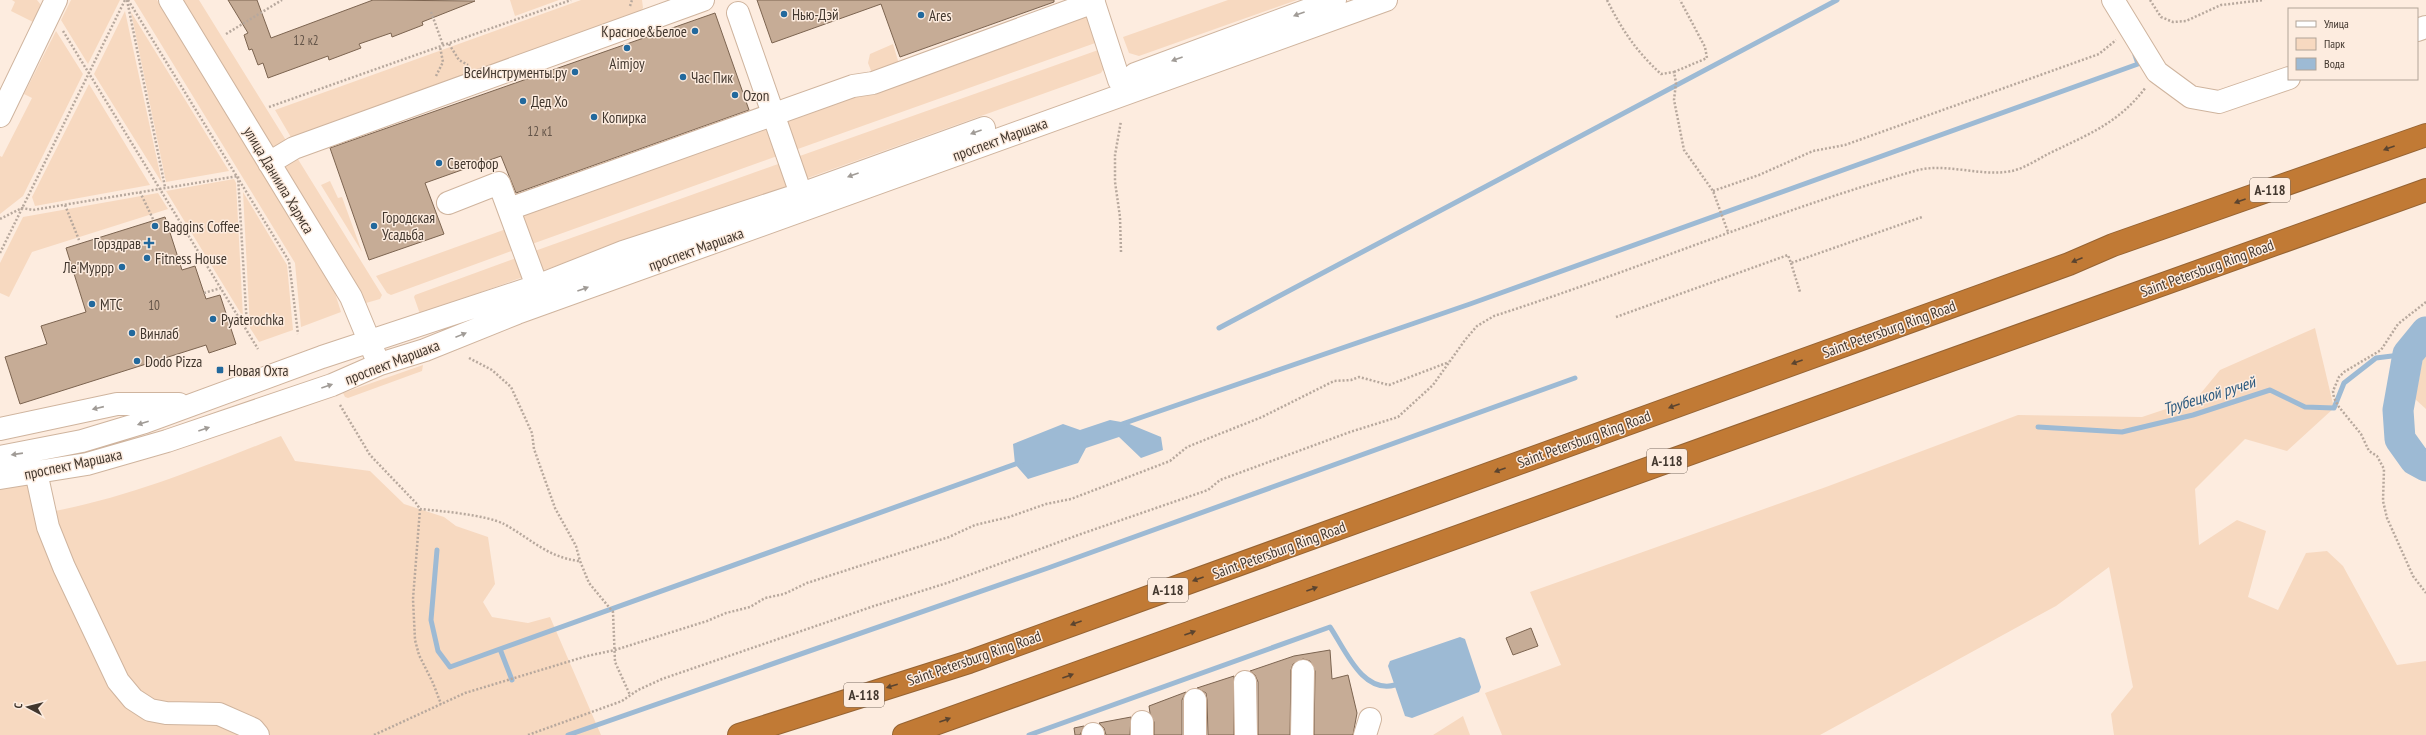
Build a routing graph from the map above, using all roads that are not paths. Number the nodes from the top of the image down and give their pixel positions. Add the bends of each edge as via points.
1 (170, 0) edge
2 (703, 0) edge
3 (1335, 0) edge
4 (1386, 0) edge
5 (2113, 0) edge
6 (1093, 1) edge
7 (54, 6) edge
8 (654, 8) edge
9 (1053, 8) edge
10 (738, 13) dead end
11 (2288, 78) edge
12 (1119, 80) junction
13 (774, 115) junction
14 (0, 116) edge
15 (2426, 135) edge
16 (269, 163) junction
17 (2426, 190) edge
18 (801, 194) junction
19 (448, 203) dead end
20 (509, 209) junction
21 (537, 286) junction
22 (370, 343) junction
23 (380, 364) junction
24 (192, 404) junction
25 (0, 428) edge
26 (0, 457) edge
27 (36, 472) junction
28 (0, 478) edge
29 (1303, 671) dead end
30 (1245, 682) dead end
31 (1195, 700) dead end
32 (258, 735) edge
33 (739, 735) edge
34 (904, 735) edge
35 (1195, 735) edge
36 (1246, 735) edge
37 (1302, 735) edge

1 - 16 street, улица Даниила Хармса
2 - 8 street
3 -> 12 street, проспект Маршака
23 -> 4 street, проспект Маршака via 425,350 517,313
5 - 11 street via 2157,72 2190,97 2219,102
6 - 9 street
6 - 12 street
7 - 14 street
8 - 16 street via 294,148
9 - 13 street via 873,82 853,86
10 - 13 street
12 -> 18 street, проспект Маршака
13 - 18 street
13 - 20 street
15 -> 33 highway, Saint Petersburg Ring Road / А-118 via 2113,246 969,662
16 - 22 street, улица Даниила Хармса via 351,297
34 -> 17 highway, Saint Petersburg Ring Road / А-118
18 - 21 street, проспект Маршака via 623,252
19 - 20 street via 499,183
20 - 21 street
21 - 22 street, проспект Маршака
22 - 23 street, улица Даниила Хармса
22 - 24 street, проспект Маршака via 322,357
27 -> 23 street, проспект Маршака via 87,464 167,441 332,385
24 -> 25 street via 117,404
24 -> 26 street, проспект Маршака via 145,422 82,441
27 - 28 street, проспект Маршака
27 - 32 street via 48,527 64,567 118,681 133,699 150,710 166,713 219,714 254,729
29 - 37 street
30 - 36 street
31 - 35 street

